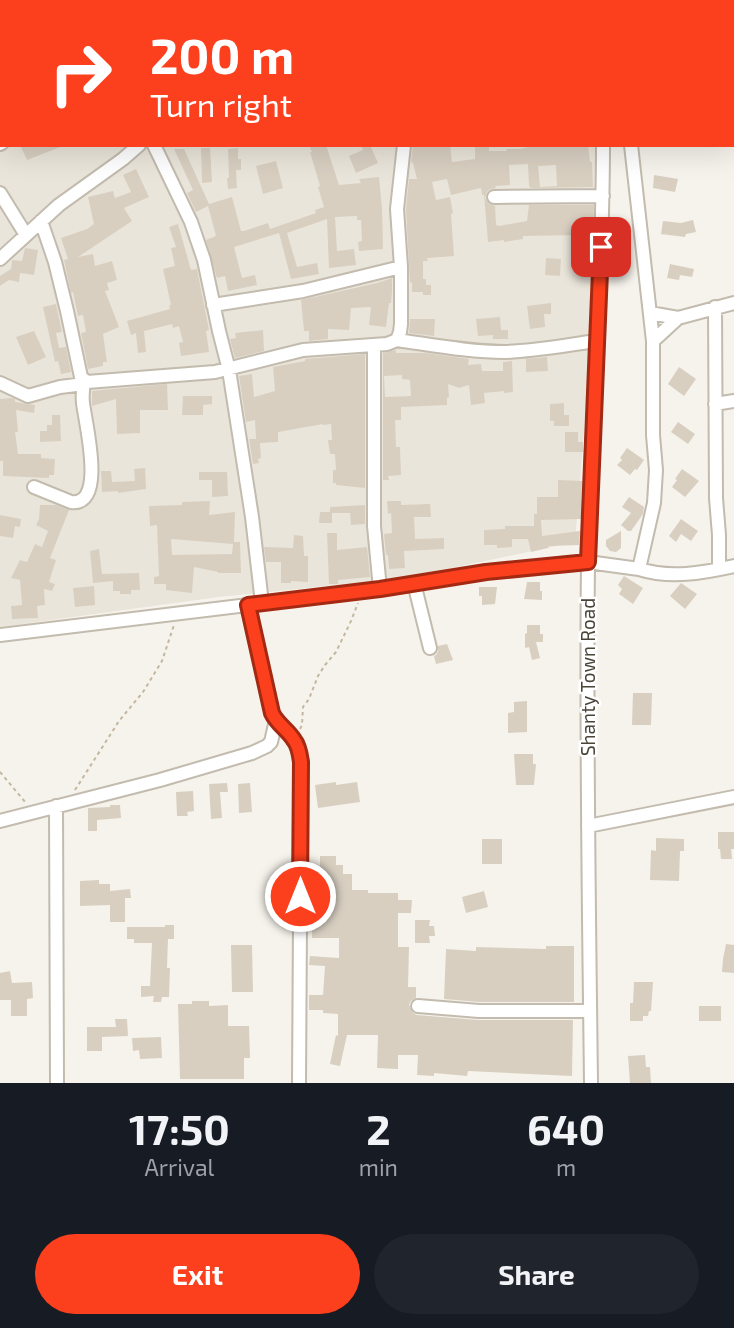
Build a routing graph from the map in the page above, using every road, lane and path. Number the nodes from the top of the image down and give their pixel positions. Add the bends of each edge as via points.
1 (137, 147) edge
2 (155, 147) edge
3 (404, 147) edge
4 (603, 147) edge
5 (631, 147) edge
6 (0, 193) edge
7 (603, 196) junction
8 (494, 197) dead end
9 (41, 221) junction
10 (26, 235) junction
11 (0, 258) edge
12 (401, 267) junction
13 (734, 303) edge
14 (213, 305) junction
15 (715, 307) junction
16 (650, 313) junction
17 (678, 318) junction
18 (397, 340) junction
19 (597, 341) junction
20 (653, 341) junction
21 (374, 346) junction
22 (229, 370) junction
23 (84, 382) junction
24 (0, 383) edge
25 (734, 401) edge
26 (715, 404) junction
27 (34, 487) dead end
28 (588, 562) junction
29 (734, 566) edge
30 (639, 569) junction
31 (719, 569) junction
32 (414, 583) junction
33 (380, 589) junction
34 (360, 591) junction
35 (262, 603) junction
36 (248, 605) junction
37 (178, 614) junction
38 (0, 635) edge
39 (429, 648) dead end
40 (276, 720) junction
41 (294, 739) junction
42 (0, 772) edge
43 (734, 797) edge
44 (62, 804) junction
45 (33, 812) junction
46 (0, 821) edge
47 (588, 827) junction
48 (418, 1006) dead end
49 (590, 1010) junction
50 (57, 1083) edge
51 (299, 1083) edge
52 (591, 1083) edge

1 - 9 street
2 - 14 street via 191,222
3 - 12 street via 397,209
4 - 7 street, Shanty Town Road
5 - 16 street
6 - 10 street
7 - 8 street
7 - 19 street, Shanty Town Road
9 - 10 street
9 - 23 street
10 - 11 street
12 - 14 street via 303,291
12 - 18 street
13 - 15 street
14 - 22 street
15 - 17 street
15 - 26 street
16 - 17 street
16 - 20 street
17 - 20 street
18 - 19 street via 504,352
18 - 21 street
19 - 28 street, Shanty Town Road
20 - 30 street via 656,484
21 - 22 street via 303,350
21 - 33 street via 374,526
22 - 23 street
22 - 35 street
23 - 24 street via 28,396
23 - 27 street via 91,462 87,497 71,502
25 - 26 street
26 - 31 street
28 - 30 street
28 - 32 street
28 - 47 street, Shanty Town Road
29 - 31 street
30 - 31 street via 672,575
32 - 33 street
32 - 39 street
33 - 34 street
34 - 35 street
34 - 41 path via 336,652 303,707 302,725
35 - 36 street
36 - 37 street
36 - 40 street
37 - 38 street
37 - 44 path via 160,664
40 - 41 street
40 - 44 street via 271,741 252,753
41 - 51 street via 301,762
42 - 45 path
43 - 47 street
44 - 45 street
44 - 50 street
45 - 46 street
47 - 49 street, Shanty Town Road
48 - 49 street via 480,1011
49 - 52 street, Shanty Town Road

